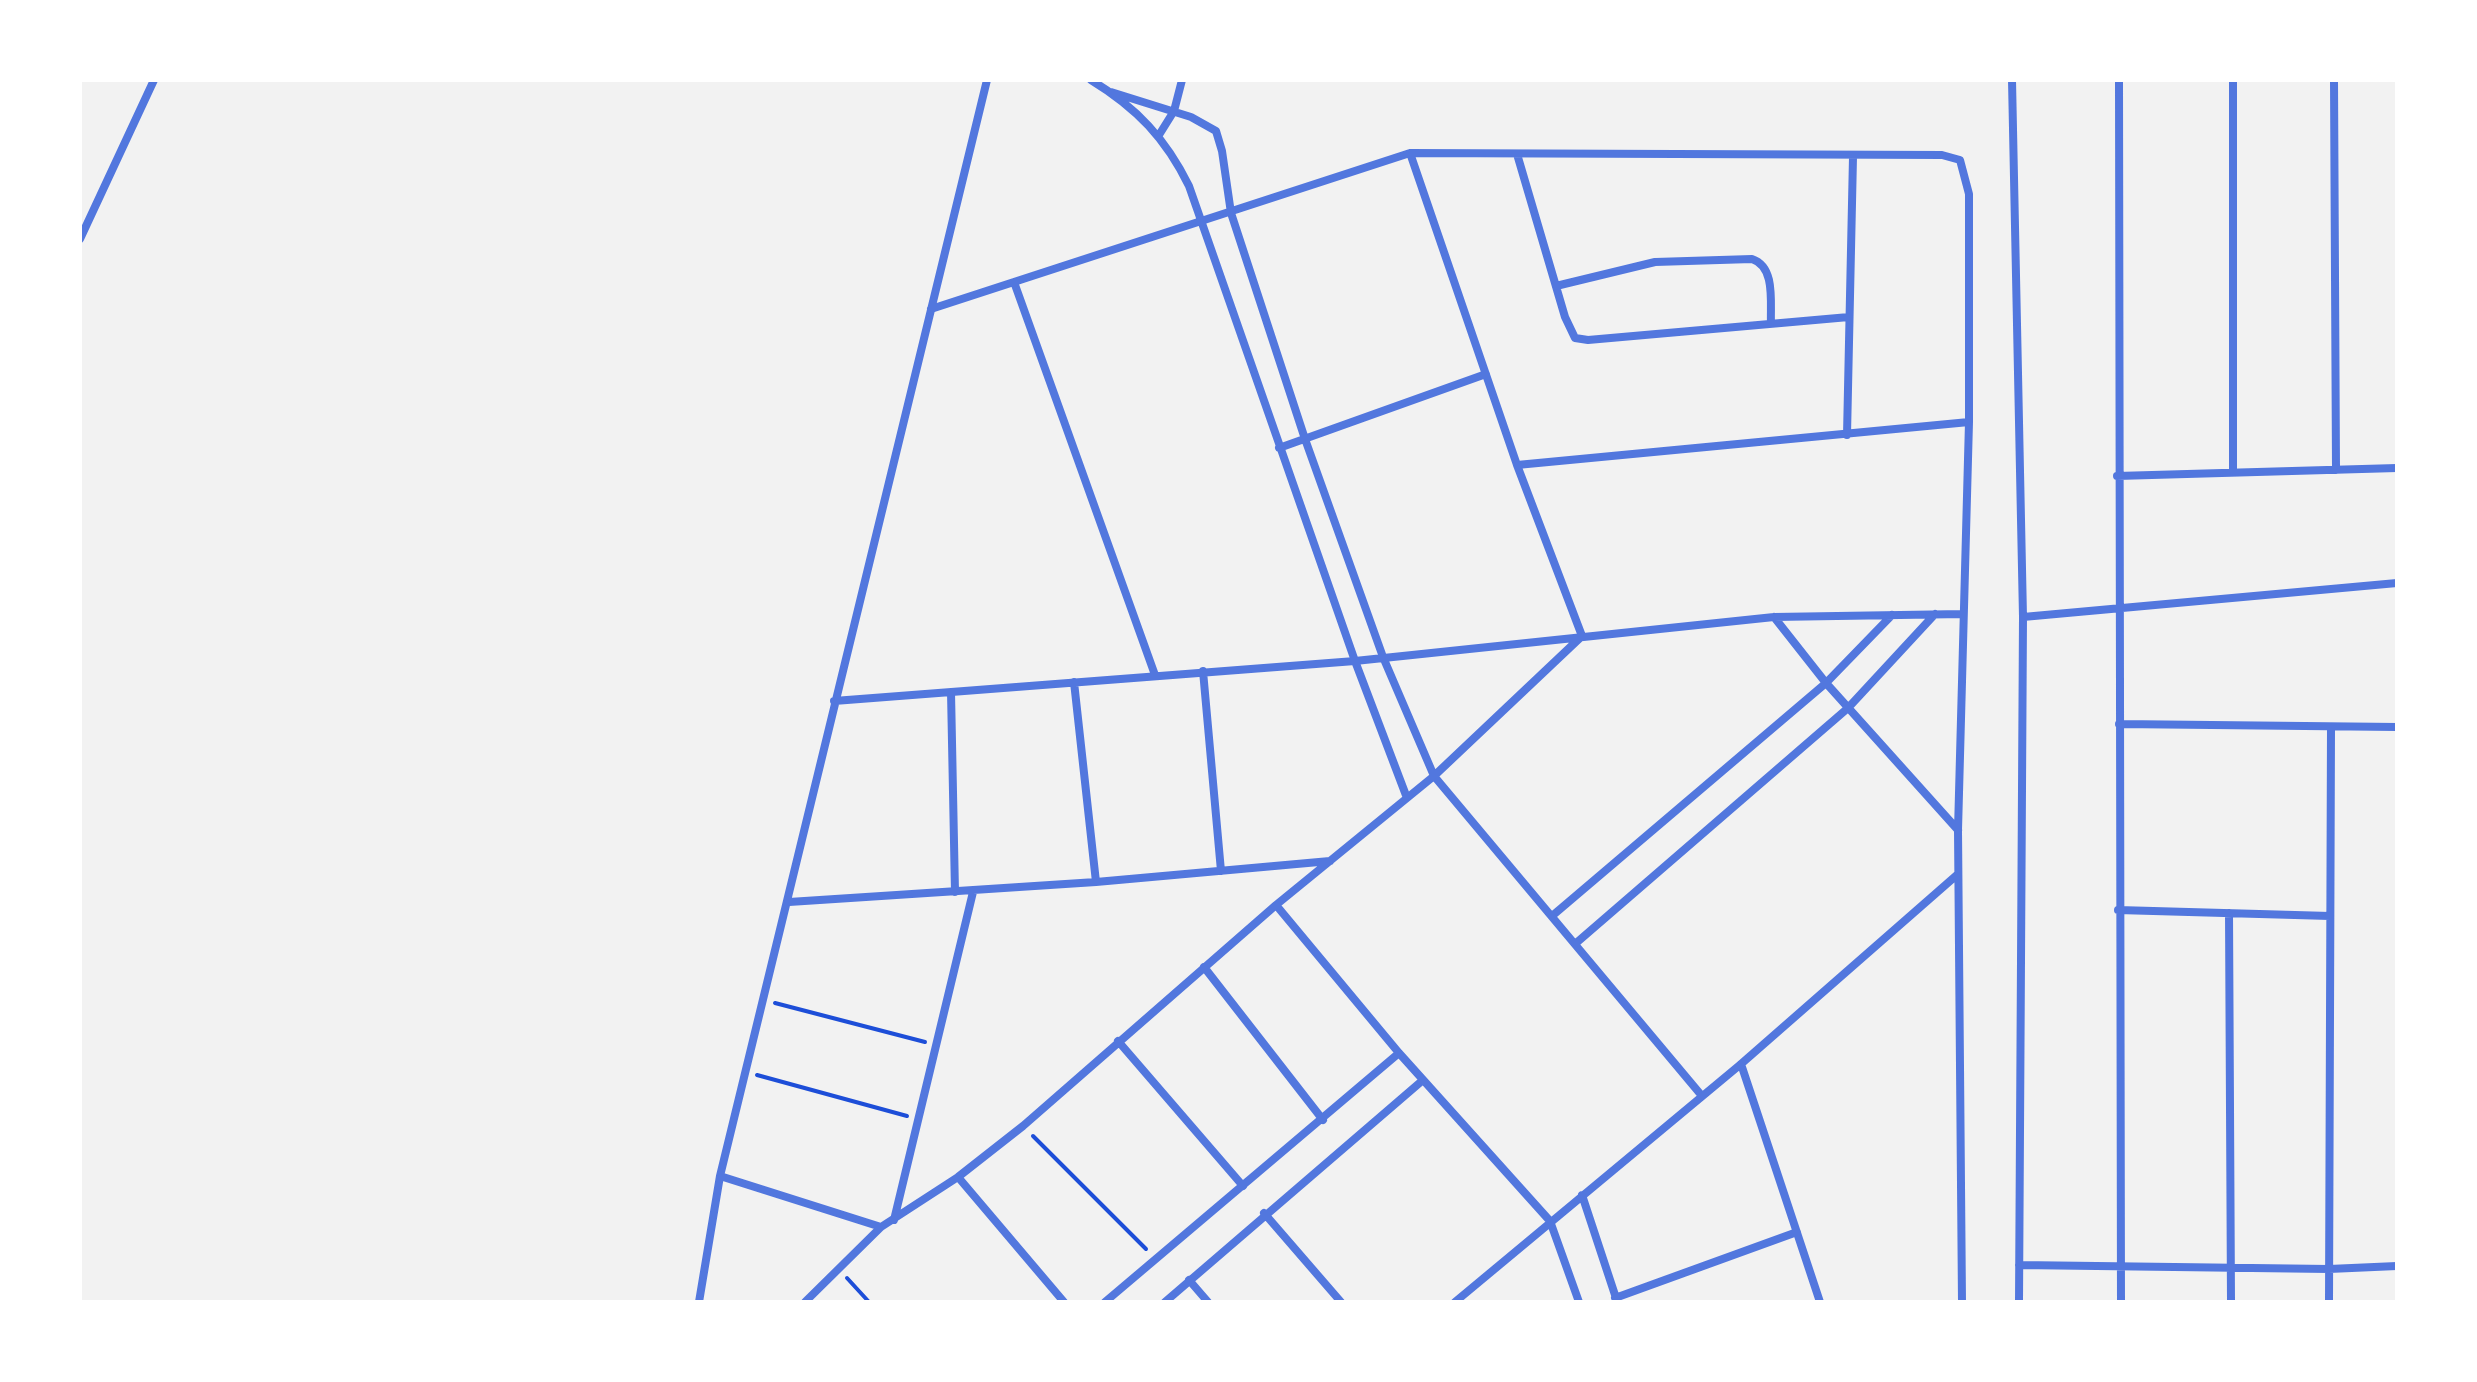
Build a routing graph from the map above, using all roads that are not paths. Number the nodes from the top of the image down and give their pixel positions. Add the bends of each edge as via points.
1 (154, 80) edge
2 (987, 80) edge
3 (1091, 80) edge
4 (1182, 80) edge
5 (2012, 80) edge
6 (2119, 80) edge
7 (2233, 80) edge
8 (2334, 80) edge
9 (1111, 92) junction
10 (1174, 111) junction
11 (1159, 135) junction
12 (1410, 153) junction
13 (1517, 154) junction
14 (1853, 157) junction
15 (1231, 213) junction
16 (1200, 222) junction
17 (80, 239) edge
18 (1014, 282) junction
19 (1556, 286) junction
20 (931, 309) junction
21 (1849, 317) junction
22 (1771, 324) junction
23 (1486, 374) junction
24 (1969, 422) junction
25 (1847, 435) junction
26 (1305, 439) junction
27 (1279, 448) junction
28 (1517, 465) junction
29 (2397, 468) edge
30 (2336, 470) junction
31 (2233, 472) junction
32 (2117, 476) junction
33 (2397, 583) edge
34 (2118, 609) junction
35 (1935, 614) junction
36 (1963, 614) junction
37 (1893, 615) junction
38 (1774, 617) junction
39 (2023, 617) junction
40 (1582, 636) junction
41 (1383, 657) junction
42 (1355, 661) junction
43 (1203, 671) junction
44 (1155, 675) junction
45 (1074, 682) junction
46 (1826, 683) junction
47 (951, 692) junction
48 (834, 701) junction
49 (1848, 708) junction
50 (2119, 724) junction
51 (2397, 727) edge
52 (2331, 728) junction
53 (1434, 776) junction
54 (1407, 798) junction
55 (1958, 830) junction
56 (1331, 861) junction
57 (1221, 871) junction
58 (1958, 874) junction
59 (1096, 882) junction
60 (955, 892) junction
61 (973, 892) junction
62 (789, 902) junction
63 (1276, 905) junction
64 (2118, 910) junction
65 (2229, 913) junction
66 (1552, 916) junction
67 (2330, 916) junction
68 (1575, 944) junction
69 (1204, 967) junction
70 (1118, 1041) junction
71 (1399, 1053) junction
72 (1741, 1064) junction
73 (1423, 1080) junction
74 (1702, 1096) junction
75 (1323, 1120) junction
76 (720, 1176) junction
77 (958, 1177) junction
78 (1243, 1186) junction
79 (1582, 1195) junction
80 (1264, 1213) junction
81 (894, 1221) junction
82 (1550, 1221) junction
83 (881, 1227) junction
84 (1797, 1232) junction
85 (2019, 1265) junction
86 (2121, 1266) junction
87 (2397, 1266) edge
88 (2231, 1268) junction
89 (2329, 1269) junction
90 (1189, 1280) junction
91 (1616, 1300) edge
92 (699, 1302) edge
93 (805, 1302) edge
94 (1064, 1302) edge
95 (1105, 1302) edge
96 (1165, 1302) edge
97 (1208, 1302) edge
98 (1341, 1302) edge
99 (1455, 1302) edge
100 (1579, 1302) edge
101 (1820, 1302) edge
102 (1962, 1302) edge
103 (2019, 1302) edge
104 (2121, 1302) edge
105 (2231, 1302) edge
106 (2329, 1302) edge

1 - 17 street
2 - 20 street
3 - 9 street
4 - 10 street
5 - 39 street
6 - 32 street
7 - 31 street
8 - 30 street
9 - 10 street
9 - 11 street
10 - 11 street
10 - 15 street via 1218,135
11 - 16 street via 1189,186
12 - 13 street
12 - 15 street
12 - 23 street
13 - 14 street
13 - 19 street
14 - 21 street
14 - 24 street via 1942,155 1964,165 1969,194
15 - 16 street
15 - 26 street
16 - 18 street
16 - 27 street
18 - 20 street
18 - 44 street
19 - 22 street via 1572,335 1580,339
19 - 22 street via 1655,262 1752,259 1768,272
20 - 48 street
21 - 22 street
21 - 25 street
23 - 26 street
23 - 28 street
24 - 25 street
24 - 36 street
25 - 28 street
26 - 27 street
26 - 41 street
27 - 42 street
28 - 40 street
29 - 30 street
30 - 31 street
31 - 32 street
32 - 34 street
33 - 34 street
34 - 39 street
34 - 50 street
35 - 36 street
35 - 37 street
35 - 49 street
36 - 55 street
37 - 38 street
37 - 46 street
38 - 40 street
38 - 46 street
39 - 85 street
40 - 41 street
40 - 53 street
41 - 42 street
41 - 53 street
42 - 43 street
42 - 54 street
43 - 44 street
43 - 57 street
44 - 45 street
45 - 47 street
45 - 59 street
46 - 49 street
46 - 66 street
47 - 48 street
47 - 60 street
48 - 62 street
49 - 55 street
49 - 68 street
50 - 52 street
50 - 64 street
51 - 52 street
52 - 67 street
53 - 54 street
53 - 66 street
54 - 56 street
55 - 58 street
56 - 57 street
56 - 63 street
57 - 59 street
58 - 72 street
58 - 102 street
59 - 61 street
60 - 61 street
60 - 62 street
61 - 81 street
62 - 76 street
63 - 69 street
63 - 71 street
64 - 65 street
64 - 86 street
65 - 67 street
65 - 88 street
66 - 68 street
67 - 89 street
68 - 74 street
69 - 70 street
69 - 75 street
70 - 77 street
70 - 78 street
71 - 73 street
71 - 75 street
72 - 74 street
72 - 84 street
73 - 80 street
73 - 82 street
74 - 79 street
75 - 78 street
76 - 83 street
76 - 92 street
77 - 81 street
77 - 94 street
78 - 95 street
79 - 82 street
79 - 91 street
80 - 90 street
80 - 98 street
81 - 83 street
82 - 99 street
82 - 100 street
83 - 93 street
84 - 91 street
84 - 101 street
85 - 86 street
85 - 103 street
86 - 88 street
86 - 104 street
87 - 89 street
88 - 89 street
88 - 105 street
89 - 106 street
90 - 96 street
90 - 97 street

